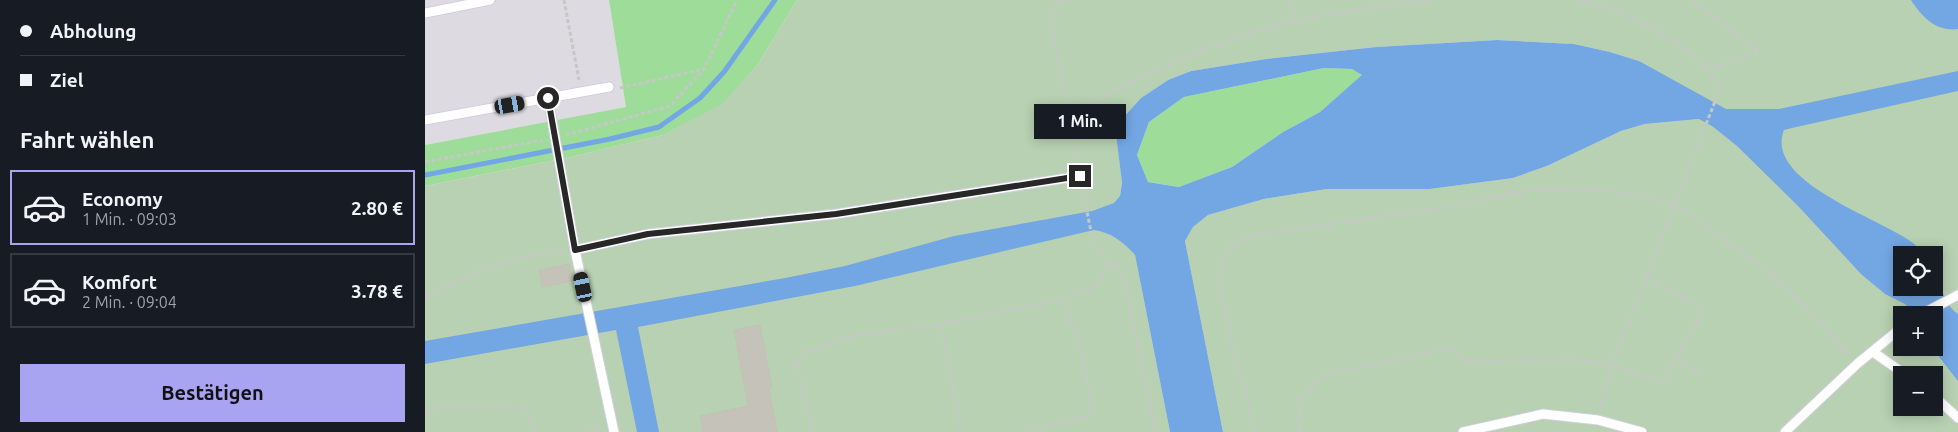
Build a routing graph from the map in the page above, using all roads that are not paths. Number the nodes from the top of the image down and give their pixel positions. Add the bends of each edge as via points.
1 (490, 0) edge
2 (425, 13) edge
3 (609, 87) road end
4 (548, 98) junction
5 (425, 120) edge
6 (1080, 176) road end
7 (575, 250) junction
8 (1958, 295) edge
9 (1937, 306) edge
10 (1893, 335) edge
11 (1873, 352) junction
12 (1893, 366) edge
13 (1943, 404) edge
14 (1958, 418) edge
15 (613, 429) edge
16 (1463, 432) edge
17 (1642, 432) edge
18 (1785, 432) edge

1 - 2 lane
3 - 4 lane
4 - 5 lane
4 - 7 lane
6 - 7 lane via 836,214 648,234
7 - 15 lane
8 - 9 lane
10 - 11 lane
11 - 12 lane
11 - 18 lane
13 - 14 lane
16 - 17 lane via 1543,414 1598,420

